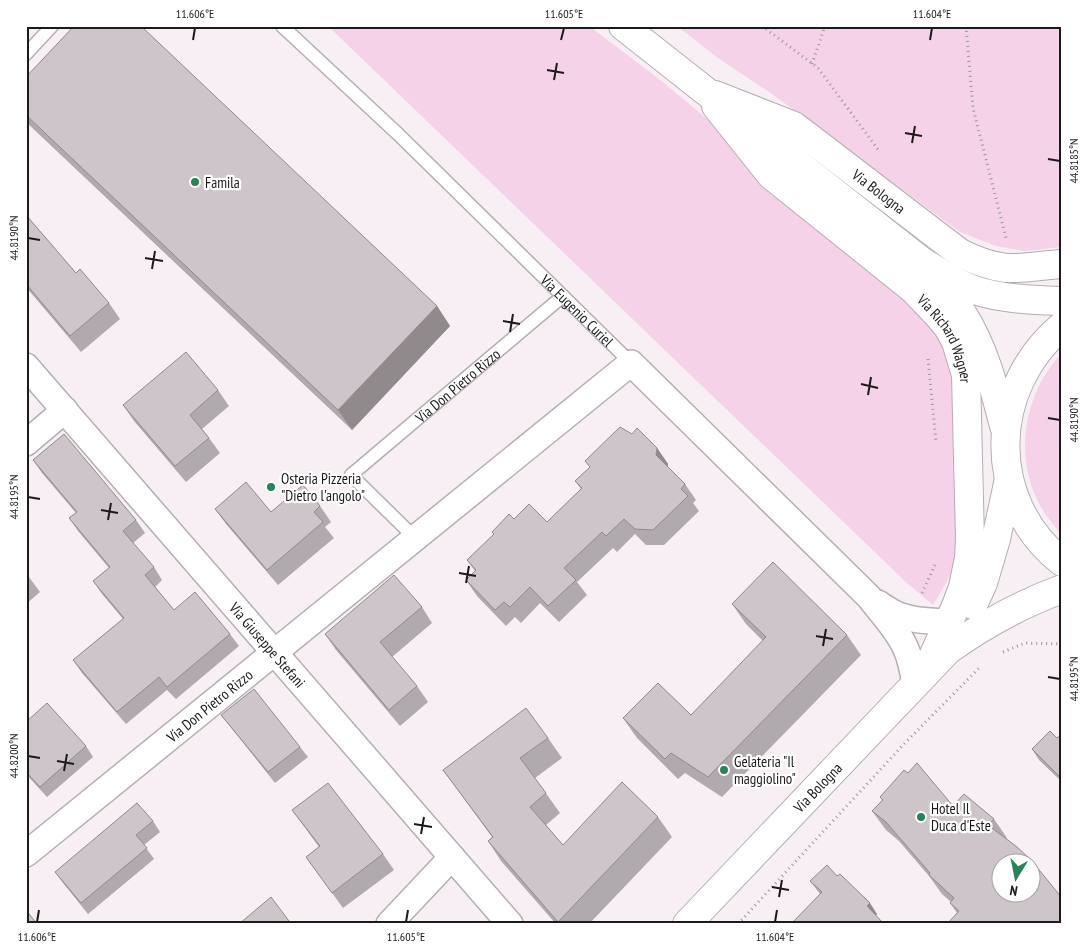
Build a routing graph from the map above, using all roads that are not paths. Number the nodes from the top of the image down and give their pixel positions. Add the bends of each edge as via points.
1 (52, 26) edge
2 (282, 26) edge
3 (622, 26) edge
4 (26, 54) edge
5 (704, 90) junction
6 (920, 260) junction
7 (1062, 264) edge
8 (563, 296) junction
9 (1062, 301) edge
10 (1062, 326) edge
11 (631, 363) junction
12 (26, 366) edge
13 (65, 410) junction
14 (1005, 432) junction
15 (26, 443) edge
16 (1009, 479) junction
17 (415, 538) junction
18 (1062, 562) edge
19 (1062, 589) edge
20 (870, 597) junction
21 (948, 622) junction
22 (948, 650) junction
23 (274, 652) junction
24 (920, 679) junction
25 (26, 854) edge
26 (452, 858) junction
27 (389, 924) edge
28 (510, 924) edge
29 (687, 924) edge

1 - 4 lane
2 - 8 lane, Via Eugenio Curiel via 392,128
3 - 5 street, Via Richard Wagner
5 - 6 street, Via Richard Wagner
5 - 7 street, Via Bologna via 794,126 960,253 1005,268
5 - 21 street, Via Richard Wagner via 771,175 913,288 948,327 956,342 966,375 970,540 963,587
6 - 9 street, Via Richard Wagner via 952,280 992,295
6 - 14 street, Via Richard Wagner via 950,296 981,350
8 - 11 lane, Via Eugenio Curiel
8 - 17 lane, Via Don Pietro Rizzo via 351,475
10 - 14 street, Via Bologna via 1044,342 1024,371 1013,396
11 - 17 street, Via Don Pietro Rizzo
11 - 20 street, Via Eugenio Curiel
12 - 13 street, Via Giuseppe Stefani
13 - 15 street
13 - 23 street, Via Giuseppe Stefani
14 - 16 street, Via Bologna
16 - 18 street, Via Bologna via 1018,506 1033,532
16 - 22 street, Via Bologna via 983,583
17 - 23 street, Via Don Pietro Rizzo
19 - 22 street, Via Bologna via 974,631
20 - 21 street, Via Eugenio Curiel via 906,617
20 - 24 street, Via Eugenio Curiel via 897,632
21 - 24 street, Via Richard Wagner
22 - 24 street, Via Bologna
23 - 25 street, Via Don Pietro Rizzo
23 - 26 street, Via Giuseppe Stefani
24 - 29 street, Via Bologna
26 - 27 street
26 - 28 street, Via Giuseppe Stefani

